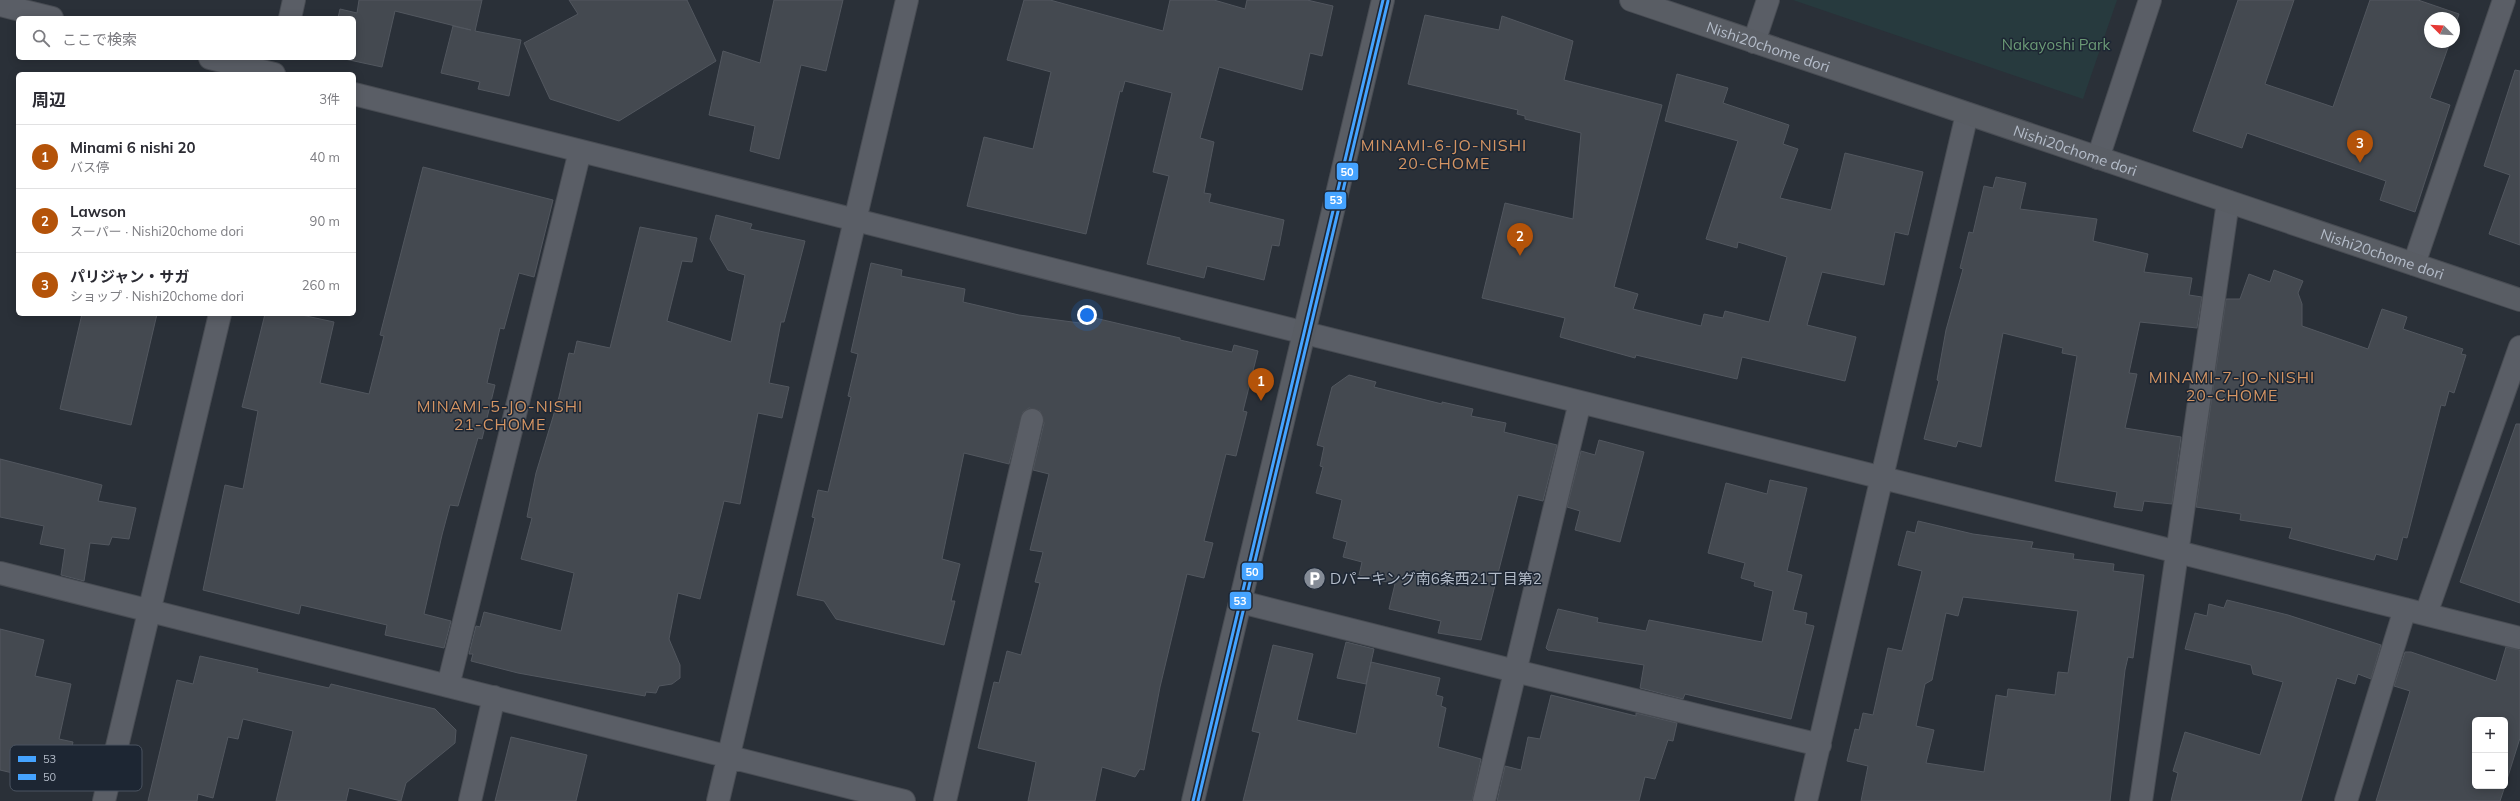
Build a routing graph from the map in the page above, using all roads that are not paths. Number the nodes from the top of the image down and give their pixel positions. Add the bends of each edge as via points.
1 (294, 0) edge
2 (908, 0) edge
3 (1383, 0) edge
4 (1631, 0) edge
5 (1768, 0) edge
6 (2150, 0) edge
7 (2504, 0) edge
8 (0, 5) edge
9 (44, 16) edge
10 (290, 16) edge
11 (1754, 42) junction
12 (218, 60) edge
13 (279, 60) edge
14 (267, 72) edge
15 (276, 72) edge
16 (356, 95) edge
17 (1967, 114) junction
18 (580, 151) junction
19 (2098, 158) junction
20 (2228, 202) junction
21 (856, 220) junction
22 (2414, 264) junction
23 (2520, 300) edge
24 (220, 316) edge
25 (1304, 333) junction
26 (2520, 348) edge
27 (1580, 402) junction
28 (1032, 420) dead end
29 (1883, 479) junction
30 (2177, 552) junction
31 (0, 573) edge
32 (1240, 602) junction
33 (2405, 609) junction
34 (149, 610) junction
35 (2426, 614) junction
36 (2520, 638) edge
37 (1515, 671) junction
38 (448, 686) junction
39 (494, 697) junction
40 (117, 745) edge
41 (1820, 745) junction
42 (728, 756) junction
43 (106, 791) edge
44 (104, 801) edge
45 (470, 801) edge
46 (718, 801) edge
47 (904, 801) edge
48 (946, 801) edge
49 (1193, 801) edge
50 (1484, 801) edge
51 (1806, 801) edge
52 (2142, 801) edge
53 (2346, 801) edge

1 - 10 street
2 - 21 street
3 - 25 street
4 - 11 street, Nishi20chome dori
5 - 11 street
6 - 19 street
7 - 22 street
8 - 9 street
11 - 17 street, Nishi20chome dori
12 - 14 street
13 - 15 street
16 - 18 street
17 - 19 street, Nishi20chome dori
17 - 29 street
18 - 21 street
18 - 38 street
19 - 20 street, Nishi20chome dori
20 - 22 street, Nishi20chome dori
20 - 30 street
21 - 25 street
21 - 42 street
22 - 23 street, Nishi20chome dori
24 - 34 street
25 - 27 street
25 - 32 street
26 - 35 street
27 - 29 street
27 - 37 street
28 - 48 street
29 - 30 street
29 - 41 street
30 - 33 street
30 - 52 street
31 - 34 street
32 - 37 street
32 - 49 street
33 - 35 street
33 - 53 street
34 - 38 street
34 - 40 street
35 - 36 street
37 - 41 street
37 - 50 street
38 - 39 street
39 - 42 street
39 - 45 street
41 - 51 street
42 - 46 street
42 - 47 street
43 - 44 street

